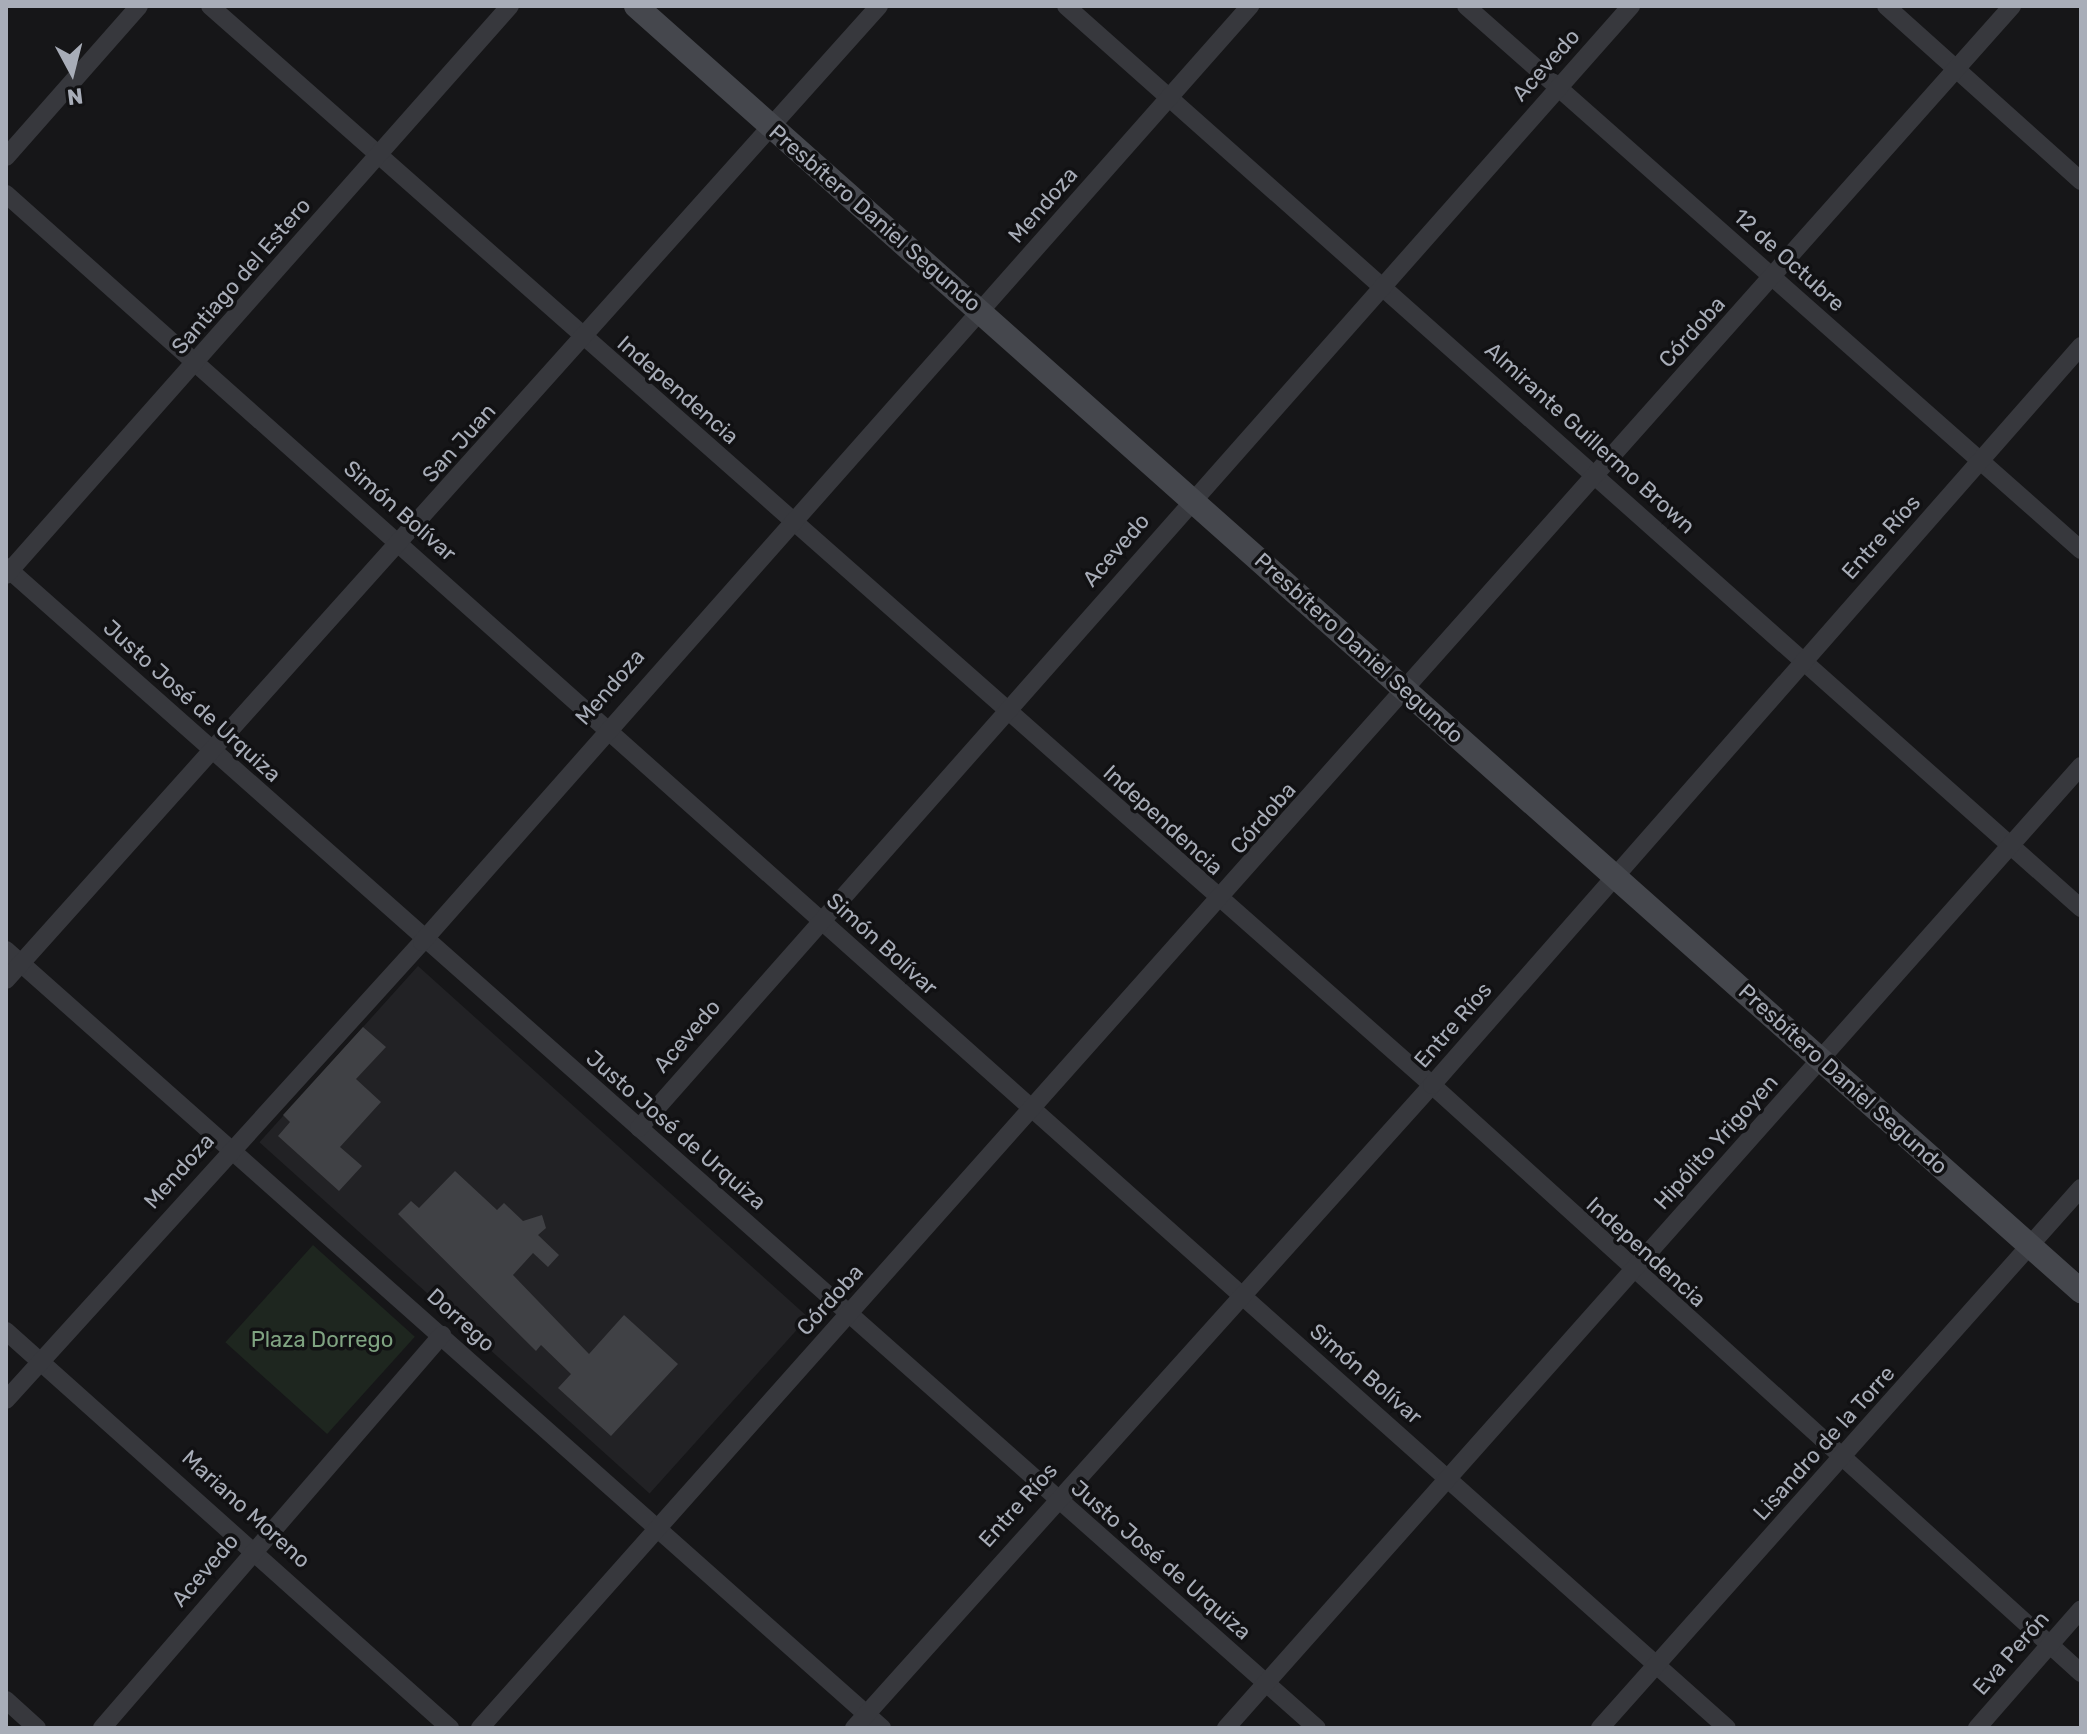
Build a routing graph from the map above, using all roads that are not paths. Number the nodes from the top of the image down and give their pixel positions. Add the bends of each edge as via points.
1 (139, 6) edge
2 (210, 6) edge
3 (510, 6) edge
4 (636, 6) edge
5 (879, 6) edge
6 (1066, 6) edge
7 (1250, 6) edge
8 (1466, 6) edge
9 (1631, 6) edge
10 (1886, 6) edge
11 (2012, 6) edge
12 (1957, 69) junction
13 (1558, 87) junction
14 (1169, 98) junction
15 (771, 128) junction
16 (6, 157) edge
17 (377, 158) junction
18 (2081, 181) edge
19 (6, 194) edge
20 (1773, 278) junction
21 (1383, 285) junction
22 (982, 311) junction
23 (583, 339) junction
24 (2081, 346) edge
25 (195, 364) junction
26 (1980, 462) junction
27 (1596, 476) junction
28 (1194, 498) junction
29 (790, 520) junction
30 (401, 544) junction
31 (2081, 550) edge
32 (7, 571) edge
33 (1803, 660) junction
34 (1406, 692) junction
35 (1007, 710) junction
36 (608, 727) junction
37 (216, 753) junction
38 (2081, 766) edge
39 (2011, 846) junction
40 (1614, 879) junction
41 (1219, 903) junction
42 (2081, 908) edge
43 (820, 921) junction
44 (422, 942) junction
45 (6, 950) edge
46 (21, 963) junction
47 (6, 980) edge
48 (1823, 1059) junction
49 (1432, 1085) junction
50 (1032, 1109) junction
51 (639, 1128) junction
52 (231, 1149) junction
53 (2081, 1188) edge
54 (2030, 1246) junction
55 (1631, 1273) junction
56 (2081, 1291) edge
57 (1241, 1296) junction
58 (849, 1315) junction
59 (6, 1331) edge
60 (442, 1335) junction
61 (40, 1361) junction
62 (6, 1400) edge
63 (1842, 1460) junction
64 (1449, 1478) junction
65 (1054, 1499) junction
66 (657, 1529) junction
67 (255, 1548) junction
68 (2081, 1609) edge
69 (2049, 1644) junction
70 (1656, 1664) junction
71 (2081, 1673) edge
72 (1266, 1681) junction
73 (6, 1700) edge
74 (860, 1721) edge
75 (37, 1728) edge
76 (102, 1728) edge
77 (450, 1728) edge
78 (480, 1728) edge
79 (882, 1728) edge
80 (1226, 1728) edge
81 (1317, 1728) edge
82 (1600, 1728) edge
83 (1727, 1728) edge
84 (1977, 1728) edge

1 - 16 street
2 - 17 street, Independencia
3 - 17 street, Santiago del Estero
4 - 15 main road, Presbítero Daniel Segundo
5 - 15 street, San Juan
6 - 14 street, Almirante Guillermo Brown
7 - 14 street, Mendoza
8 - 13 street, 12 de Octubre
9 - 13 street, Acevedo
10 - 12 street
11 - 12 street, Córdoba
12 - 18 street
12 - 20 street, Córdoba
13 - 20 street, 12 de Octubre
13 - 21 street, Acevedo
14 - 21 street, Almirante Guillermo Brown
14 - 22 street, Mendoza
15 - 22 main road, Presbítero Daniel Segundo
15 - 23 street, San Juan
17 - 23 street, Independencia
17 - 25 street, Santiago del Estero
19 - 25 street, Simón Bolívar
20 - 26 street, 12 de Octubre
20 - 27 street, Córdoba
21 - 27 street, Almirante Guillermo Brown
21 - 28 street, Acevedo
22 - 28 main road, Presbítero Daniel Segundo
22 - 29 street, Mendoza
23 - 29 street, Independencia
23 - 30 street, San Juan
24 - 26 street, Entre Ríos
25 - 30 street, Simón Bolívar
25 - 32 street, Santiago del Estero
26 - 31 street, 12 de Octubre
26 - 33 street, Entre Ríos
27 - 33 street, Almirante Guillermo Brown
27 - 34 street, Córdoba
28 - 34 main road, Presbítero Daniel Segundo
28 - 35 street, Acevedo
29 - 35 street, Independencia
29 - 36 street, Mendoza
30 - 36 street, Simón Bolívar
30 - 37 street, San Juan
32 - 37 street, Justo José de Urquiza
33 - 39 street, Almirante Guillermo Brown
33 - 40 street, Entre Ríos
34 - 40 main road, Presbítero Daniel Segundo
34 - 41 street, Córdoba
35 - 41 street, Independencia
35 - 43 street, Acevedo
36 - 43 street, Simón Bolívar
36 - 44 street, Mendoza
37 - 44 street, Justo José de Urquiza
37 - 46 street, San Juan
38 - 39 street, Hipólito Yrigoyen
39 - 42 street, Almirante Guillermo Brown
39 - 48 street, Hipólito Yrigoyen
40 - 48 main road, Presbítero Daniel Segundo
40 - 49 street, Entre Ríos
41 - 49 street, Independencia
41 - 50 street, Córdoba
43 - 50 street, Simón Bolívar
43 - 51 street, Acevedo
44 - 51 street, Justo José de Urquiza
44 - 52 street, Mendoza
45 - 46 street, Dorrego
46 - 47 street, San Juan
46 - 52 street, Dorrego
48 - 54 main road, Presbítero Daniel Segundo
48 - 55 street, Hipólito Yrigoyen
49 - 55 street, Independencia
49 - 57 street, Entre Ríos
50 - 57 street, Simón Bolívar
50 - 58 street, Córdoba
51 - 58 street, Justo José de Urquiza
52 - 60 street, Dorrego
52 - 61 street, Mendoza
53 - 54 street, Lisandro de la Torre
54 - 56 main road, Presbítero Daniel Segundo
54 - 63 street, Lisandro de la Torre
55 - 63 street, Independencia
55 - 64 street, Hipólito Yrigoyen
57 - 64 street, Simón Bolívar
57 - 65 street, Entre Ríos
58 - 65 street, Justo José de Urquiza
58 - 66 street, Córdoba
59 - 61 street, Mariano Moreno
60 - 66 street, Dorrego
60 - 67 street, Acevedo
61 - 62 street, Mendoza
61 - 67 street, Mariano Moreno
63 - 69 street, Independencia
63 - 70 street, Lisandro de la Torre
64 - 70 street, Simón Bolívar
64 - 72 street, Hipólito Yrigoyen
65 - 72 street, Justo José de Urquiza
65 - 74 street, Entre Ríos
66 - 74 street, Dorrego
66 - 78 street, Córdoba
67 - 76 street, Acevedo
67 - 77 street, Mariano Moreno
68 - 69 street, Eva Perón
69 - 71 street, Independencia
69 - 84 street, Eva Perón
70 - 82 street, Lisandro de la Torre
70 - 83 street, Simón Bolívar
72 - 80 street, Hipólito Yrigoyen
72 - 81 street, Justo José de Urquiza
73 - 75 street
74 - 79 street, Dorrego

